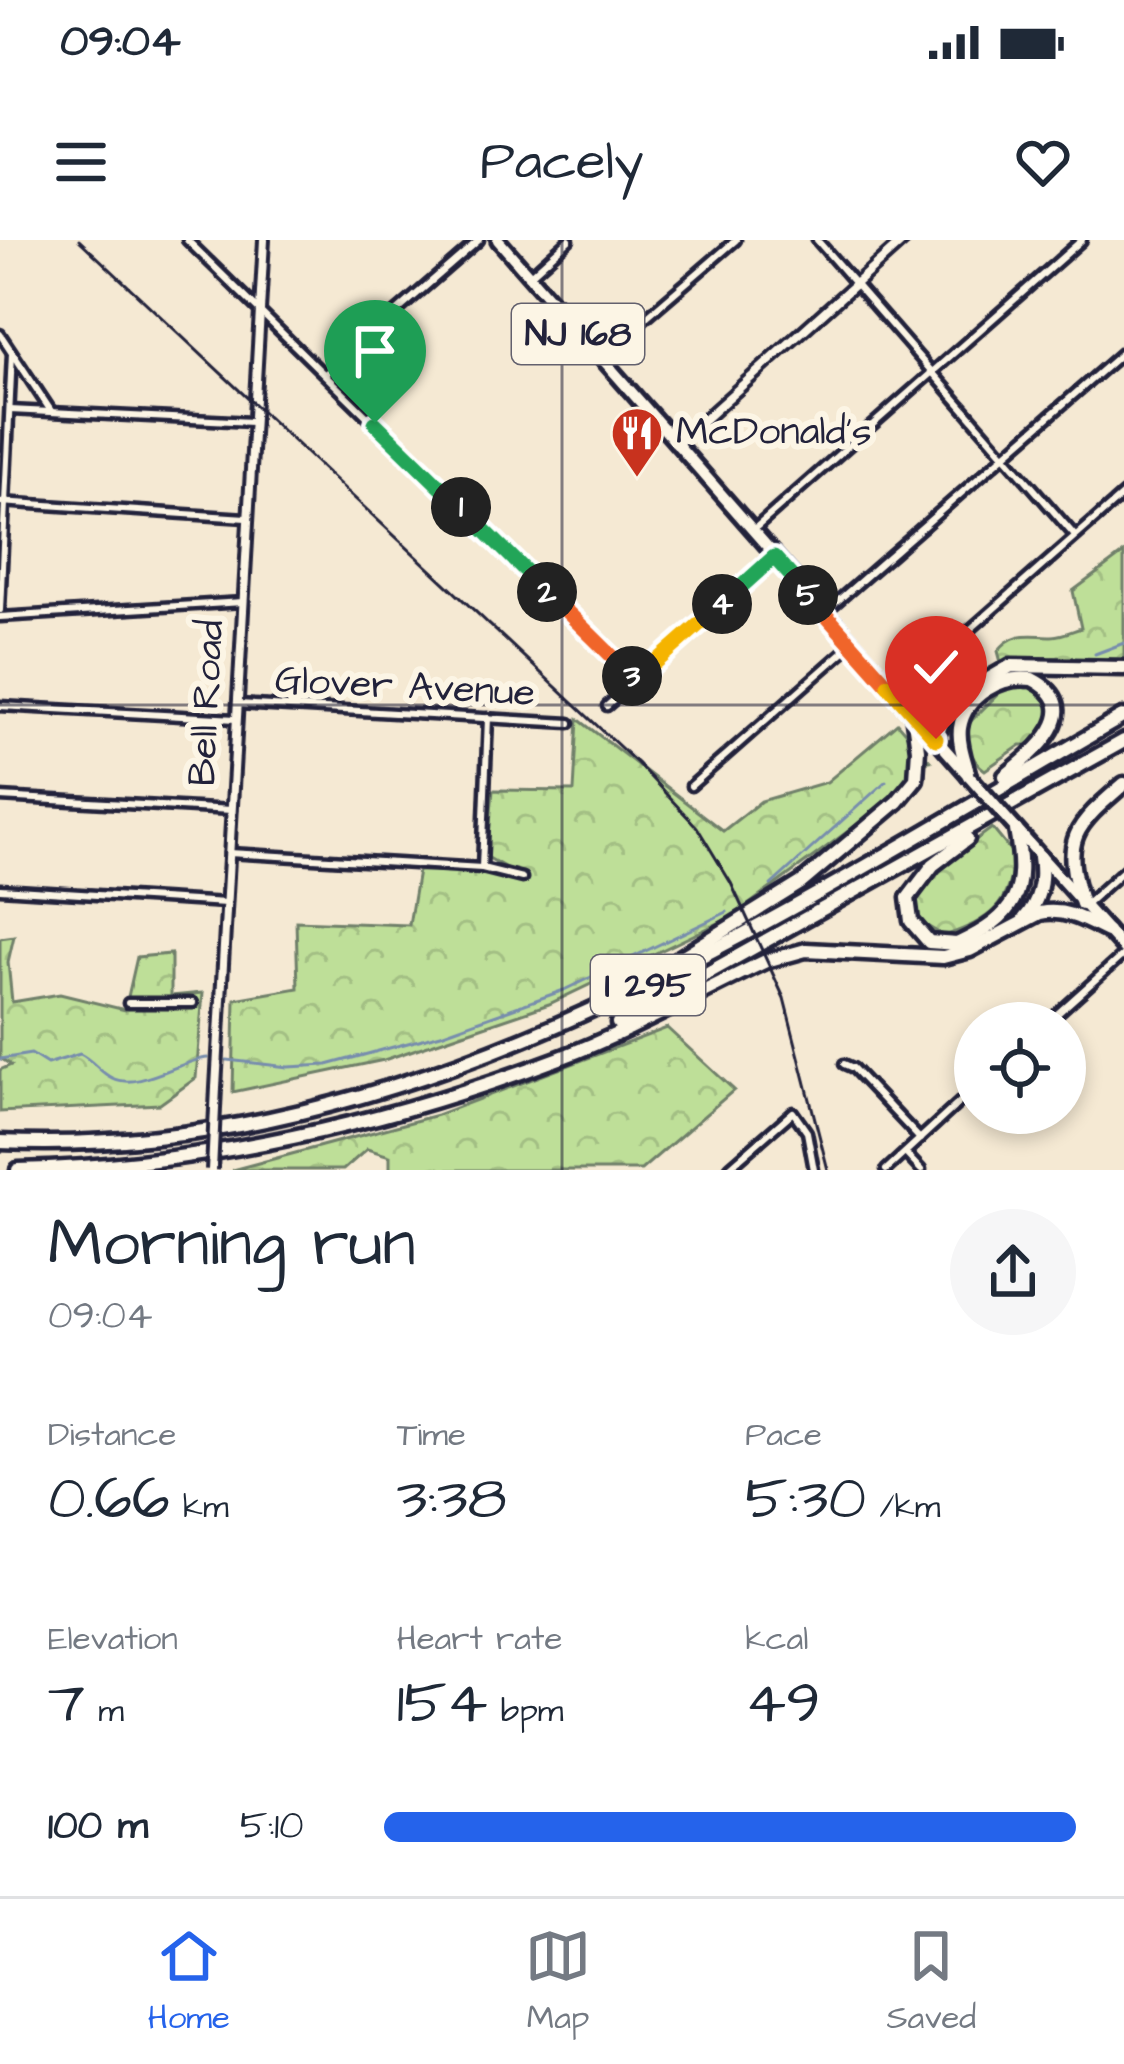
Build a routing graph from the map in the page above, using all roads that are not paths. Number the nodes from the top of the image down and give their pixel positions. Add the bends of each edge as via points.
1 (187, 240) edge
2 (264, 240) edge
3 (478, 240) edge
4 (498, 240) edge
5 (569, 240) edge
6 (736, 240) edge
7 (817, 240) edge
8 (904, 240) edge
9 (1082, 240) edge
10 (529, 276) junction
11 (855, 283) junction
12 (260, 309) junction
13 (0, 334) edge
14 (1124, 350) edge
15 (13, 353) junction
16 (598, 358) junction
17 (933, 371) junction
18 (325, 374) junction
19 (10, 410) junction
20 (52, 412) junction
21 (252, 422) junction
22 (676, 445) junction
23 (1006, 453) junction
24 (1124, 494) edge
25 (3, 502) edge
26 (246, 518) junction
27 (752, 531) junction
28 (1075, 536) junction
29 (774, 557) junction
30 (243, 602) junction
31 (824, 613) junction
32 (0, 614) edge
33 (852, 644) junction
34 (1124, 668) edge
35 (636, 680) junction
36 (949, 701) junction
37 (905, 703) junction
38 (237, 704) junction
39 (0, 706) edge
40 (608, 706) dead end
41 (1124, 716) edge
42 (488, 718) junction
43 (236, 719) junction
44 (570, 723) dead end
45 (936, 739) junction
46 (1124, 741) edge
47 (969, 776) junction
48 (1124, 784) edge
49 (1048, 785) junction
50 (691, 786) dead end
51 (0, 796) edge
52 (232, 810) junction
53 (956, 812) junction
54 (1012, 825) junction
55 (229, 853) junction
56 (1040, 857) junction
57 (482, 868) junction
58 (1124, 870) edge
59 (522, 878) dead end
60 (0, 889) edge
61 (226, 903) junction
62 (1083, 905) junction
63 (1013, 927) junction
64 (1107, 931) junction
65 (1124, 952) edge
66 (1070, 1002) edge
67 (128, 1003) dead end
68 (193, 1003) dead end
69 (598, 1009) junction
70 (844, 1064) dead end
71 (479, 1084) junction
72 (954, 1107) edge
73 (920, 1139) junction
74 (0, 1142) edge
75 (905, 1153) junction
76 (730, 1167) dead end
77 (18, 1170) edge
78 (212, 1170) edge
79 (814, 1170) edge
80 (886, 1170) edge
81 (921, 1170) edge

1 - 12 street
2 - 12 street, Bell Road
3 - 18 street
4 - 10 main road, NJ 168
5 - 10 street
6 - 16 street
7 - 11 street
8 - 11 street
9 - 17 street
10 - 16 main road, NJ 168
11 - 17 street
11 - 22 street
12 - 18 street
12 - 21 street, Bell Road
13 - 15 street
14 - 23 street
15 - 19 street
15 - 20 street
16 - 22 main road, NJ 168
17 - 23 street
17 - 27 street
18 - 35 street
19 - 20 street
19 - 25 street
20 - 21 street
21 - 26 street, Bell Road
22 - 27 main road, NJ 168
23 - 28 street
23 - 31 street
24 - 28 street
25 - 26 street
25 - 32 street
26 - 30 street, Bell Road
27 - 29 main road, NJ 168
28 - 37 street
29 - 31 main road, NJ 168
29 - 35 street
30 - 32 street
30 - 38 street, Bell Road
31 - 33 main road, NJ 168
33 - 37 main road, NJ 168
33 - 50 street
34 - 36 highway via 1011,666
35 - 40 street
36 - 37 highway
36 - 45 highway
37 - 45 main road, NJ 168
37 - 69 highway via 916,779 897,802 801,883
38 - 42 street, Glover Avenue
38 - 43 street, Bell Road
39 - 43 street
41 - 53 highway, I 295
42 - 44 street, Glover Avenue
42 - 57 street
43 - 52 street, Bell Road
45 - 47 main road, NJ 168
46 - 49 highway, I 295
47 - 53 highway via 959,733 979,695 1013,678 1045,686 1056,710 1053,732
47 - 54 main road, NJ 168, bridge
48 - 62 highway via 1072,843
49 - 54 highway via 920,879 908,898 911,921 929,942 956,945 1006,910 1023,869
49 - 71 highway, I 295 via 655,1004
51 - 52 street
52 - 55 street, Bell Road
53 - 69 highway, I 295
54 - 56 main road, NJ 168
55 - 57 street
55 - 61 street, Bell Road
56 - 62 main road, NJ 168
56 - 63 highway via 1038,896
57 - 59 street
58 - 62 street
60 - 61 street
61 - 78 street, Bell Road, bridge
62 - 64 main road, NJ 168
63 - 64 highway via 1053,910
63 - 71 highway via 944,957 792,953 559,1058
64 - 65 main road, NJ 168
65 - 66 street
67 - 68 street
69 - 74 highway, I 295 via 480,1058 326,1104 155,1135
70 - 73 street
71 - 77 highway, I 295 via 209,1152
72 - 73 street
73 - 75 street
75 - 80 street
75 - 81 street
76 - 79 street via 793,1112 807,1132

